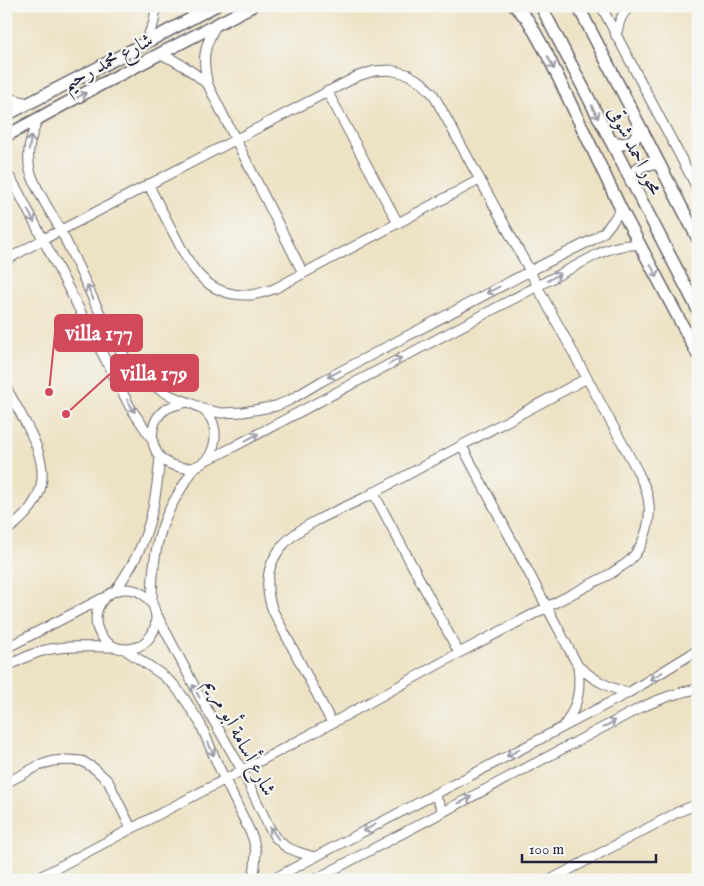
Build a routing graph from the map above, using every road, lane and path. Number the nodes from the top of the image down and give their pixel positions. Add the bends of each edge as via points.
1 (156, 6) edge
2 (184, 6) edge
3 (215, 6) edge
4 (252, 6) edge
5 (515, 6) edge
6 (578, 6) edge
7 (601, 6) edge
8 (632, 6) edge
9 (542, 9) edge
10 (203, 12) junction
11 (528, 20) junction
12 (218, 23) junction
13 (616, 36) junction
14 (145, 43) junction
15 (160, 54) junction
16 (90, 72) junction
17 (208, 85) junction
18 (98, 86) junction
19 (327, 91) junction
20 (6, 97) edge
21 (28, 103) junction
22 (6, 115) edge
23 (38, 119) junction
24 (639, 125) junction
25 (6, 136) edge
26 (235, 139) junction
27 (610, 140) junction
28 (660, 165) junction
29 (6, 174) edge
30 (479, 180) junction
31 (631, 181) junction
32 (148, 184) junction
33 (698, 190) edge
34 (621, 209) junction
35 (398, 223) junction
36 (60, 230) junction
37 (44, 239) junction
38 (698, 239) edge
39 (640, 245) junction
40 (6, 260) edge
41 (530, 271) junction
42 (303, 273) junction
43 (537, 286) junction
44 (698, 310) edge
45 (695, 342) edge
46 (698, 355) edge
47 (587, 378) junction
48 (6, 387) edge
49 (188, 402) junction
50 (202, 409) junction
51 (152, 439) junction
52 (462, 446) junction
53 (160, 457) junction
54 (208, 459) junction
55 (195, 467) junction
56 (373, 492) junction
57 (6, 531) edge
58 (116, 590) junction
59 (104, 598) junction
60 (152, 603) junction
61 (547, 608) junction
62 (156, 613) junction
63 (114, 647) junction
64 (6, 648) edge
65 (124, 650) junction
66 (698, 650) edge
67 (459, 653) junction
68 (578, 666) junction
69 (6, 667) edge
70 (698, 689) edge
71 (628, 692) junction
72 (332, 723) junction
73 (564, 726) junction
74 (242, 770) junction
75 (225, 779) junction
76 (6, 783) edge
77 (434, 794) junction
78 (698, 804) edge
79 (443, 811) junction
80 (131, 828) junction
81 (314, 857) junction
82 (324, 876) edge
83 (34, 880) edge
84 (252, 880) edge
85 (271, 880) edge
86 (314, 880) edge
87 (550, 880) edge

1 - 14 street via 154,22
2 - 10 street
3 - 10 street, شارع محمد رحيم
4 - 12 street, شارع محمد رحيم
5 - 11 street
6 - 24 street, محور احمد شوقى
7 - 13 street
8 - 13 street via 622,15
9 - 11 street
9 -> 27 street, محور احمد شوقى
10 - 14 street, شارع محمد رحيم
11 -> 34 street
12 - 15 street, شارع محمد رحيم
12 - 17 street via 204,53
13 - 33 street
14 - 16 street, شارع محمد رحيم
15 - 17 street via 186,66
15 - 18 street, شارع محمد رحيم
16 - 18 street
16 - 21 street, شارع محمد رحيم
17 - 26 street
23 -> 18 street, شارع محمد رحيم
19 - 26 street
19 - 30 street via 374,71 390,70 421,82 433,94
19 - 35 street
20 - 21 street
21 - 22 street, شارع محمد رحيم
23 - 25 street, شارع محمد رحيم
36 -> 23 street via 30,169 31,136
24 - 27 street via 638,134 632,141 619,144
24 - 28 street, محور احمد شوقى
26 - 32 street
26 - 42 street
27 - 31 street, محور احمد شوقى
28 - 31 street via 652,163 640,167
28 - 38 street, محور احمد شوقى
29 -> 37 street
30 - 35 street
30 - 41 street
31 - 44 street, محور احمد شوقى
32 - 36 street
32 - 42 street via 187,260 199,276 214,287 233,294 252,294 274,290
34 - 39 street
34 - 41 street via 604,232
35 - 42 street
36 - 37 street
49 -> 36 street via 157,388 128,362 112,338
37 - 40 street
37 -> 51 street via 130,407
43 -> 39 street via 611,248 625,244
39 -> 45 street
41 - 43 street
41 -> 50 street via 276,406 221,413
43 - 47 street
54 -> 43 street
45 - 46 street
47 - 52 street
47 - 61 street via 646,490 650,509 648,528 628,562
48 - 57 street via 40,454 42,481 34,505
49 - 50 street
49 - 51 street via 174,405 157,418
50 - 54 street via 210,416 216,437
51 - 53 street
52 - 56 street
52 - 61 street
53 - 55 street via 186,469
53 - 58 street via 157,490 143,542
54 - 55 street
55 - 60 street via 164,521 152,574
56 - 67 street
56 - 72 street via 290,537 278,552 267,582 273,611
58 - 59 street
58 - 60 street via 136,590
59 - 63 street via 98,606 96,625 105,642
59 - 64 street
60 - 62 street
61 - 67 street
61 - 68 street
62 - 65 street via 152,635 140,646
74 -> 62 street, شارع أسامة أبو مريم
63 - 65 street
63 - 69 street via 44,650
65 -> 75 street, شارع أسامة أبو مريم via 174,685 200,723
66 -> 71 street
67 - 72 street
68 - 71 street via 601,683
68 - 73 street via 578,698
79 -> 70 street via 647,704
71 - 73 street
72 - 74 street
73 -> 77 street
74 - 75 street
81 -> 74 street, شارع أسامة أبو مريم via 286,847 275,837
75 - 80 street
75 - 84 street, شارع أسامة أبو مريم via 256,852
76 - 80 street via 53,761 82,761 108,781
77 - 79 street
77 -> 81 street
78 - 87 street
79 - 82 street
80 - 83 street
81 - 85 street
82 - 86 street

